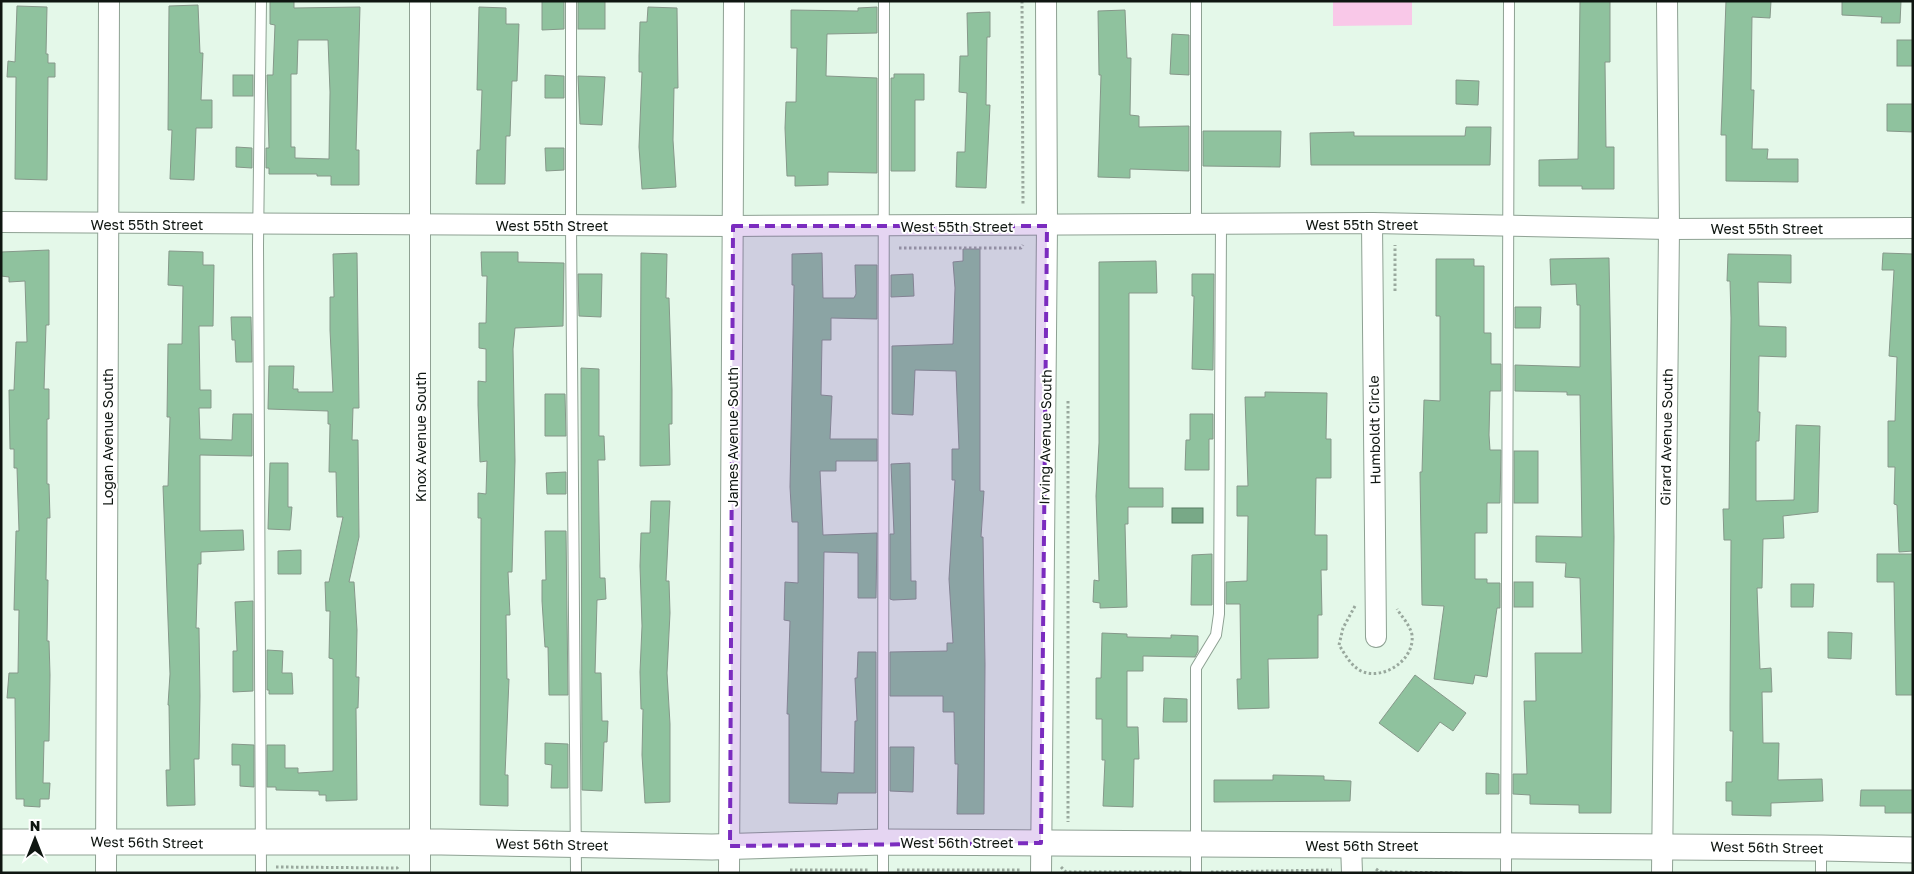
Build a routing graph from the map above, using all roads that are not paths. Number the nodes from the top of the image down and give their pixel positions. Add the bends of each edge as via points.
1 (109, 1) edge
2 (261, 1) edge
3 (420, 1) edge
4 (571, 1) edge
5 (734, 1) edge
6 (884, 1) edge
7 (1046, 1) edge
8 (1196, 1) edge
9 (1509, 1) edge
10 (1667, 1) edge
11 (1, 222) edge
12 (1372, 223) junction
13 (108, 224) junction
14 (258, 224) junction
15 (420, 225) junction
16 (1196, 225) junction
17 (1221, 225) junction
18 (571, 226) junction
19 (733, 226) junction
20 (882, 226) junction
21 (1047, 226) junction
22 (1507, 226) junction
23 (1913, 228) edge
24 (1669, 229) junction
25 (1376, 637) dead end
26 (106, 841) junction
27 (1, 842) edge
28 (420, 842) junction
29 (883, 842) junction
30 (261, 843) junction
31 (576, 843) junction
32 (1041, 843) junction
33 (1351, 844) junction
34 (1196, 845) junction
35 (730, 846) junction
36 (1506, 846) junction
37 (1662, 846) junction
38 (1821, 848) junction
39 (1913, 850) edge
40 (106, 873) edge
41 (261, 873) edge
42 (420, 873) edge
43 (576, 873) edge
44 (729, 873) edge
45 (883, 873) edge
46 (1041, 873) edge
47 (1196, 873) edge
48 (1352, 873) edge
49 (1506, 873) edge
50 (1662, 873) edge
51 (1821, 873) edge

1 - 13 street, Logan Avenue South
2 - 14 lane
3 - 15 street, Knox Avenue South
4 - 18 lane
5 - 19 street, James Avenue South
6 - 20 lane
7 - 21 street, Irving Avenue South
8 - 16 lane
9 - 22 lane
10 - 24 street, Girard Avenue South
11 - 13 street, West 55th Street
12 - 17 street, West 55th Street
12 - 22 street, West 55th Street
12 - 25 street, Humboldt Circle
13 - 14 street, West 55th Street
13 - 26 street, Logan Avenue South
14 - 15 street, West 55th Street
14 - 30 lane
15 - 18 street, West 55th Street
15 - 28 street, Knox Avenue South
16 - 17 street, West 55th Street
16 - 21 street, West 55th Street
17 - 34 lane via 1219,614 1216,635 1196,668
18 - 19 street, West 55th Street
18 - 31 lane
19 - 20 street, West 55th Street
19 - 35 street, James Avenue South
20 - 21 street, West 55th Street
20 - 29 lane
21 - 32 street, Irving Avenue South
22 - 24 street, West 55th Street
22 - 36 lane
23 - 24 street, West 55th Street
24 - 37 street, Girard Avenue South
26 - 27 street, West 56th Street
26 - 30 street, West 56th Street
26 - 40 street, Logan Avenue South
28 - 30 street, West 56th Street
28 - 31 street, West 56th Street
28 - 42 street, Knox Avenue South
29 - 32 street, West 56th Street
29 - 35 street, West 56th Street
29 - 45 lane
30 - 41 lane
31 - 35 street, West 56th Street
31 - 43 lane
32 - 34 street, West 56th Street
32 - 46 street, Irving Avenue South
33 - 34 street, West 56th Street
33 - 36 street, West 56th Street
33 - 48 street
34 - 47 lane
35 - 44 street, James Avenue South
36 - 37 street, West 56th Street
36 - 49 lane
37 - 38 street, West 56th Street
37 - 50 street, Girard Avenue South
38 - 39 street, West 56th Street
38 - 51 lane

